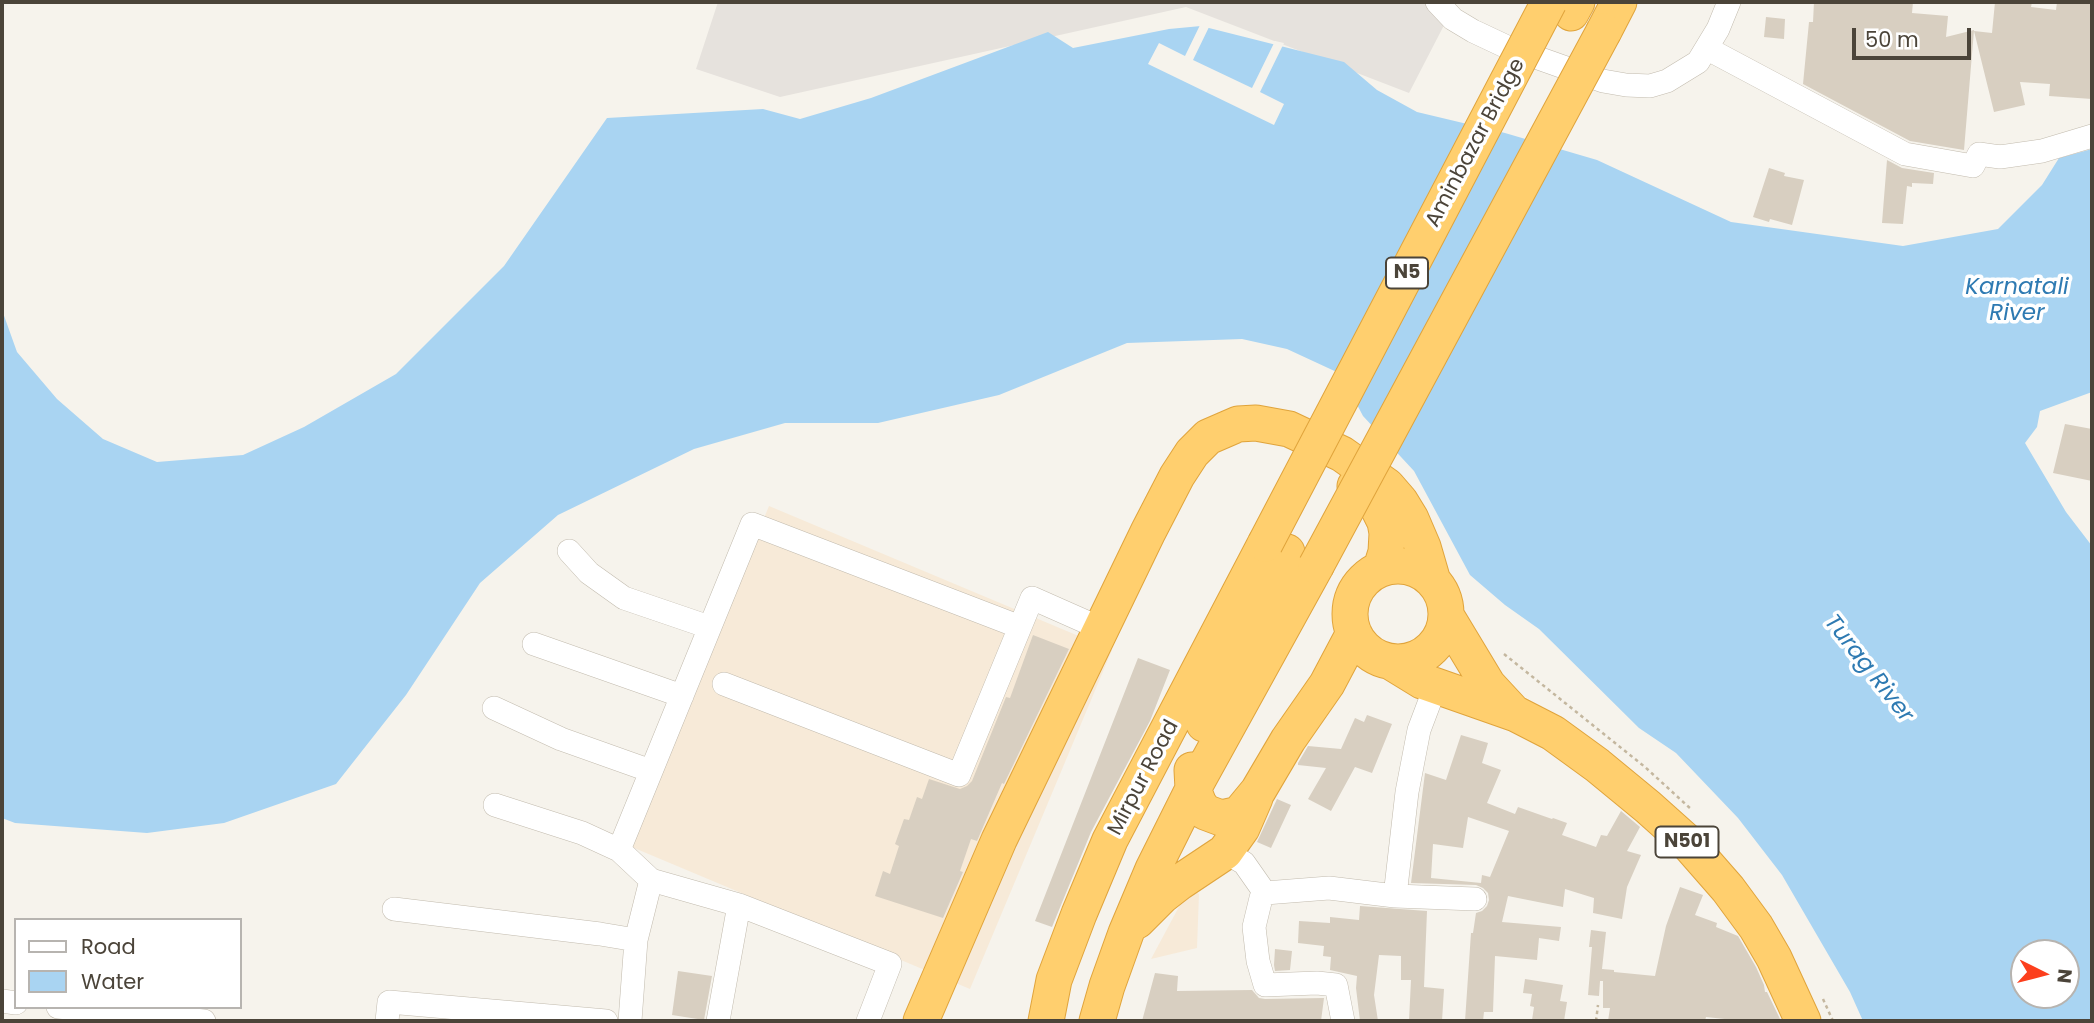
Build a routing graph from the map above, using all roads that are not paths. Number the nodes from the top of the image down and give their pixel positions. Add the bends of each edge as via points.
1 (1437, 2) edge
2 (1525, 2) edge
3 (1729, 2) edge
4 (1562, 5) edge
5 (1612, 16) edge
6 (1707, 49) junction
7 (2092, 136) edge
8 (1278, 549) junction
9 (569, 551) dead end
10 (1381, 568) junction
11 (1432, 578) junction
12 (1447, 617) junction
13 (1020, 627) junction
14 (709, 628) junction
15 (1102, 629) junction
16 (1354, 633) junction
17 (534, 644) dead end
18 (1385, 660) junction
19 (724, 684) dead end
20 (1327, 684) junction
21 (1436, 685) junction
22 (682, 696) junction
23 (494, 708) dead end
24 (1516, 714) junction
25 (1191, 752) junction
26 (651, 771) junction
27 (1193, 789) junction
28 (1258, 791) junction
29 (495, 804) dead end
30 (619, 849) junction
31 (1225, 852) junction
32 (651, 880) junction
33 (1265, 893) junction
34 (1395, 895) junction
35 (1475, 899) dead end
36 (739, 905) junction
37 (394, 909) dead end
38 (1126, 933) junction
39 (636, 940) junction
40 (1054, 980) junction
41 (79, 1009) edge
42 (204, 1021) edge
43 (387, 1021) edge
44 (606, 1021) edge
45 (630, 1021) edge
46 (718, 1021) edge
47 (868, 1021) edge
48 (921, 1021) edge
49 (938, 1021) edge
50 (1027, 1021) edge
51 (1046, 1021) edge
52 (1097, 1021) edge
53 (1343, 1021) edge
54 (1802, 1021) edge

1 - 6 street via 1453,19 1507,47 1626,85 1650,86 1667,80 1698,62
2 - 8 highway, Aminbazar Bridge
3 - 6 street
4 - 8 highway, Aminbazar Bridge / N5, bridge
5 - 8 highway, N5, bridge
6 - 7 street via 1905,154 1973,166 1979,154 2000,157 2042,151
8 - 25 highway, N5
8 - 27 highway
8 - 40 highway, Mirpur Road via 1110,840
9 - 14 street via 589,573 624,598
10 - 11 highway via 1408,566
10 - 16 highway via 1363,580 1352,599
10 - 49 highway via 1387,534 1378,508 1366,494 1298,453 1277,447 1241,447 1209,458 1194,472 977,917
11 - 12 highway, N501 via 1445,600
11 - 15 highway via 1411,519 1387,486 1342,454 1289,429 1238,424 1208,437 1192,453
12 - 18 highway via 1438,642 1428,652 1404,662
12 - 24 highway, N501 via 1488,685
13 - 14 street via 752,524
13 - 15 street via 1032,598
13 - 19 street via 959,775
14 - 22 street
15 - 48 highway via 999,840
16 - 18 highway, N501 via 1368,652
16 - 20 highway
17 - 22 street
18 - 20 highway via 1362,664
18 - 21 highway, N501
20 - 28 highway
21 - 24 highway, N501
21 - 34 street via 1419,730
22 - 26 street
23 - 26 street via 561,739
24 - 54 highway, N501 via 1553,733 1597,765 1686,841 1756,927
25 - 27 highway
25 - 38 highway, N5 via 1137,875
26 - 30 street
27 - 28 highway via 1205,812 1222,818 1239,814
27 - 38 highway
28 - 31 highway via 1242,828
29 - 30 street
30 - 32 street
31 - 33 street via 1244,863
31 - 38 highway via 1162,896
32 - 36 street
32 - 39 street
33 - 34 street via 1329,888
33 - 53 street via 1254,928 1265,985 1336,985
34 - 35 street
36 - 46 street
36 - 47 street via 890,964
37 - 39 street
38 - 52 highway
39 - 45 street
40 - 50 highway
40 - 51 highway, Mirpur Road
41 - 42 street
43 - 44 street via 389,1002

